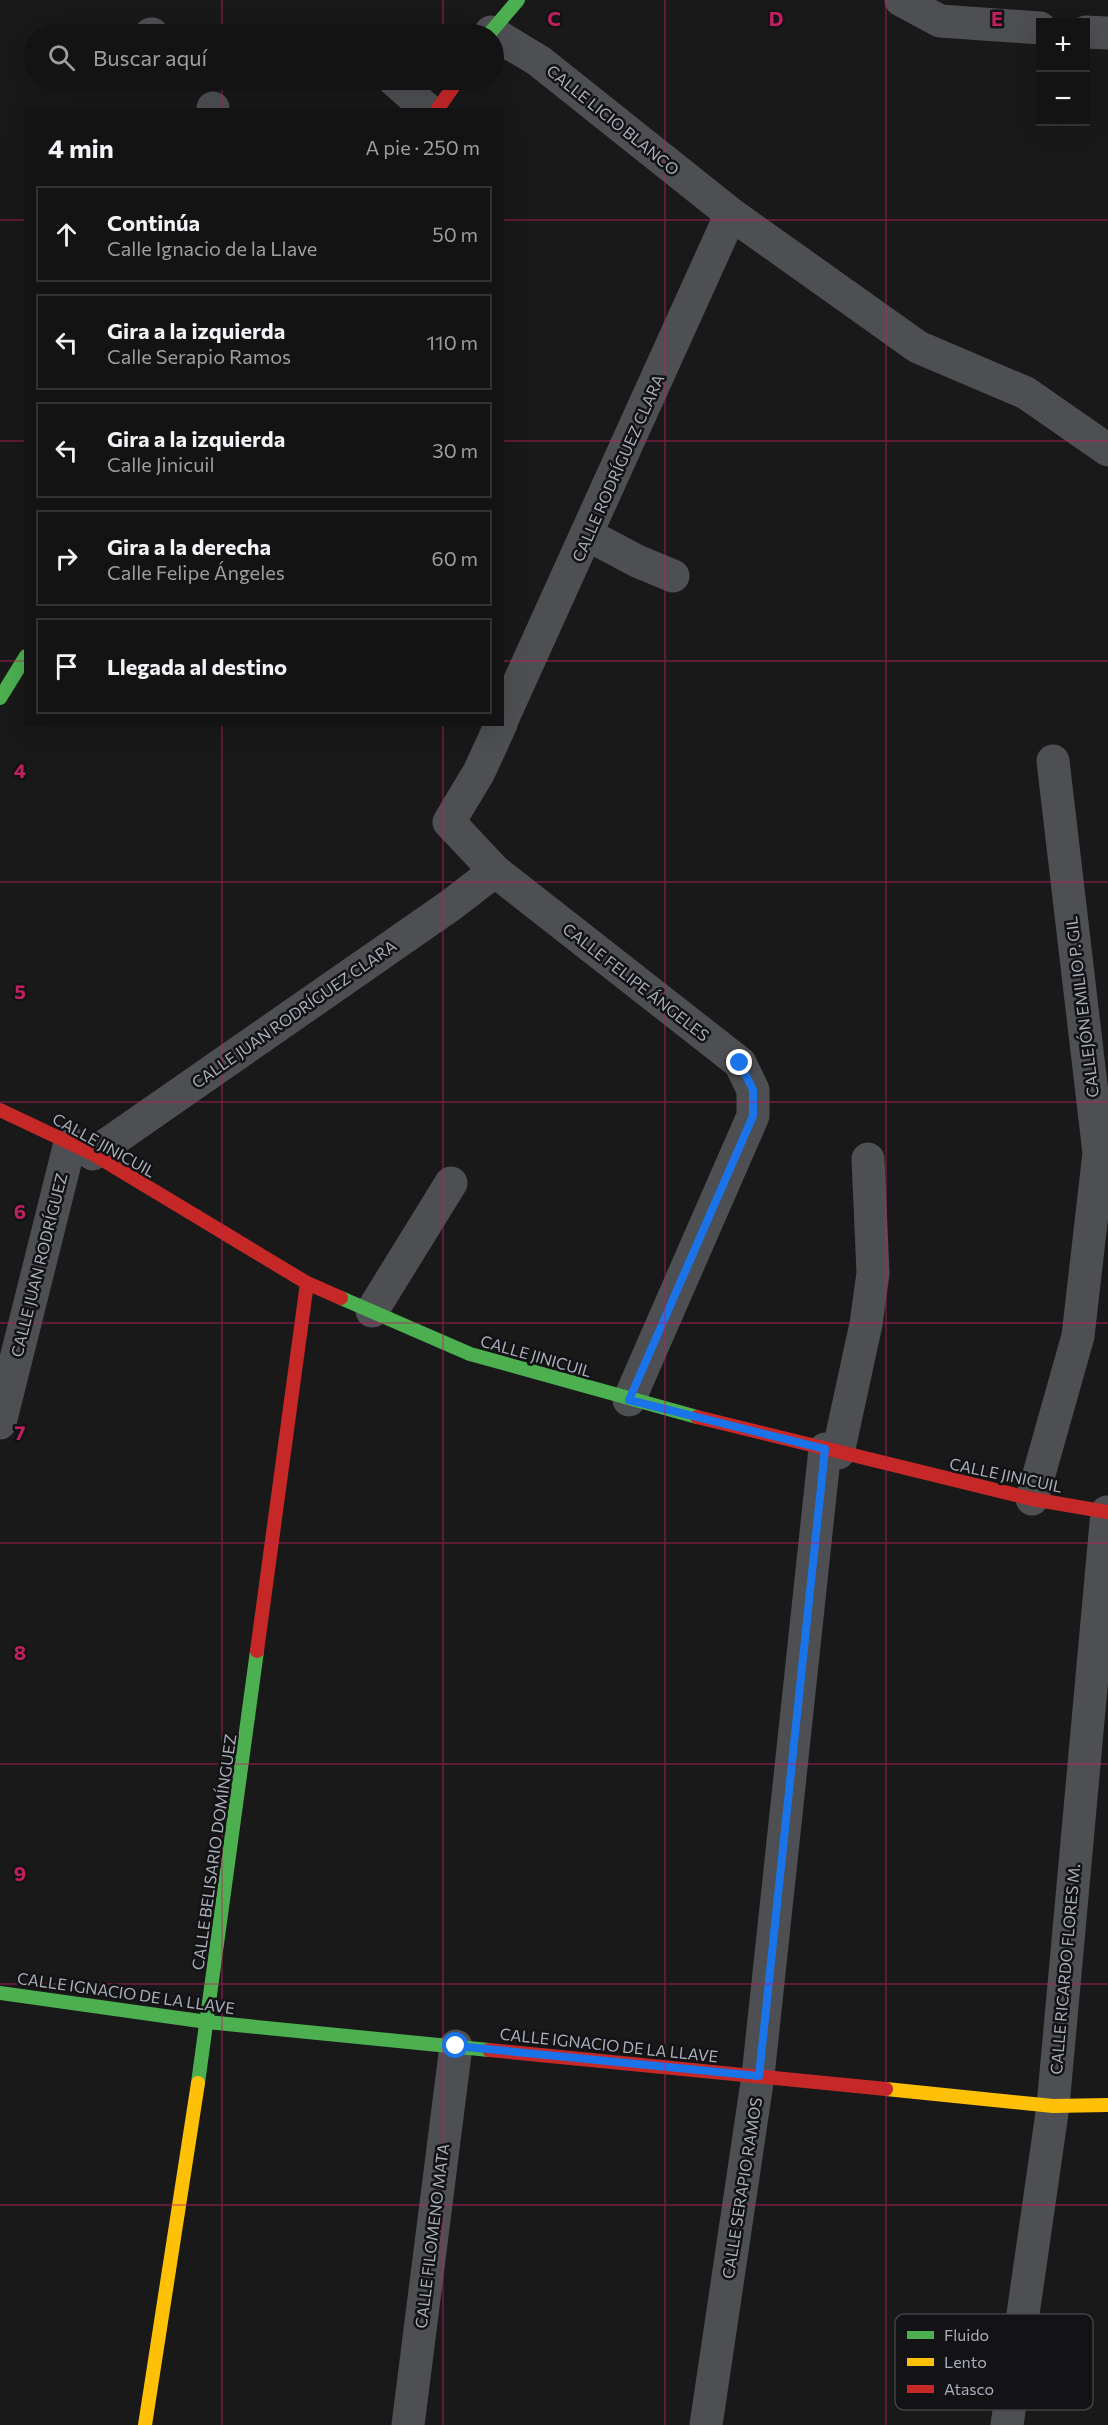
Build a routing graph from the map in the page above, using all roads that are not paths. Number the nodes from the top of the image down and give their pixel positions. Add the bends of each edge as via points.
1 (518, 0) edge
2 (901, 0) edge
3 (498, 24) edge
4 (1036, 28) edge
5 (1090, 32) edge
6 (1108, 33) edge
7 (504, 41) edge
8 (405, 90) edge
9 (451, 90) edge
10 (426, 108) edge
11 (438, 108) edge
12 (731, 214) junction
13 (1108, 450) edge
14 (588, 535) junction
15 (673, 576) dead end
16 (24, 659) edge
17 (0, 698) edge
18 (504, 718) edge
19 (500, 726) edge
20 (1053, 761) dead end
21 (449, 822) joint
22 (495, 871) junction
23 (0, 1110) edge
24 (81, 1149) junction
25 (868, 1159) dead end
26 (451, 1183) dead end
27 (307, 1283) junction
28 (372, 1311) junction
29 (629, 1400) junction
30 (0, 1423) edge
31 (831, 1451) junction
32 (1032, 1499) junction
33 (1108, 1512) edge
34 (0, 1993) edge
35 (207, 2022) junction
36 (456, 2046) junction
37 (759, 2076) junction
38 (1108, 2105) edge
39 (1053, 2106) junction
40 (1023, 2314) edge
41 (1009, 2410) edge
42 (145, 2425) edge
43 (408, 2425) edge
44 (706, 2425) edge
45 (1007, 2425) edge

1 - 3 street
2 - 4 street via 940,21
5 - 6 street
7 - 12 street, CALLE LICIO BLANCO via 539,61
8 - 10 street
9 - 11 street
12 - 13 street, CALLE LICIO BLANCO via 918,347 1026,393
12 - 14 street, CALLE RODRÍGUEZ CLARA
14 - 15 street
14 - 18 street, CALLE RODRÍGUEZ CLARA
16 - 17 street
19 - 21 street, CALLE RODRÍGUEZ CLARA
20 - 32 street, CALLEJÓN EMILIO P. GIL via 1099,1153 1078,1336
21 - 22 street, CALLE FELIPE ÁNGELES
22 - 24 street, CALLE JUAN RODRÍGUEZ CLARA via 451,905
22 - 29 street, CALLE FELIPE ÁNGELES via 740,1063 753,1090 753,1116
23 - 24 street, CALLE JINICUIL
24 - 27 street, CALLE JINICUIL
24 - 30 street, CALLE JUAN RODRÍGUEZ
25 - 31 street, CALLE SERAPIO RAMOS via 873,1273 866,1324
26 - 28 street
27 - 28 street, CALLE JINICUIL
27 - 35 street, CALLE BELISARIO DOMÍNGUEZ
28 - 29 street, CALLE JINICUIL via 470,1354
29 - 31 street, CALLE JINICUIL
31 - 32 street, CALLE JINICUIL
31 - 37 street, CALLE SERAPIO RAMOS
32 - 33 street, CALLE JINICUIL
33 - 39 street, CALLE RICARDO FLORES M.
34 - 35 street, CALLE IGNACIO DE LA LLAVE
35 - 36 street, CALLE IGNACIO DE LA LLAVE
35 - 42 street, CALLE BELISARIO DOMÍNGUEZ
36 - 37 street, CALLE IGNACIO DE LA LLAVE
36 - 43 street, CALLE FILOMENO MATA
37 - 39 street, CALLE IGNACIO DE LA LLAVE
37 - 44 street, CALLE SERAPIO RAMOS
38 - 39 street, CALLE IGNACIO DE LA LLAVE
39 - 40 street, CALLE RICARDO FLORES M.
41 - 45 street, CALLE RICARDO FLORES M.

